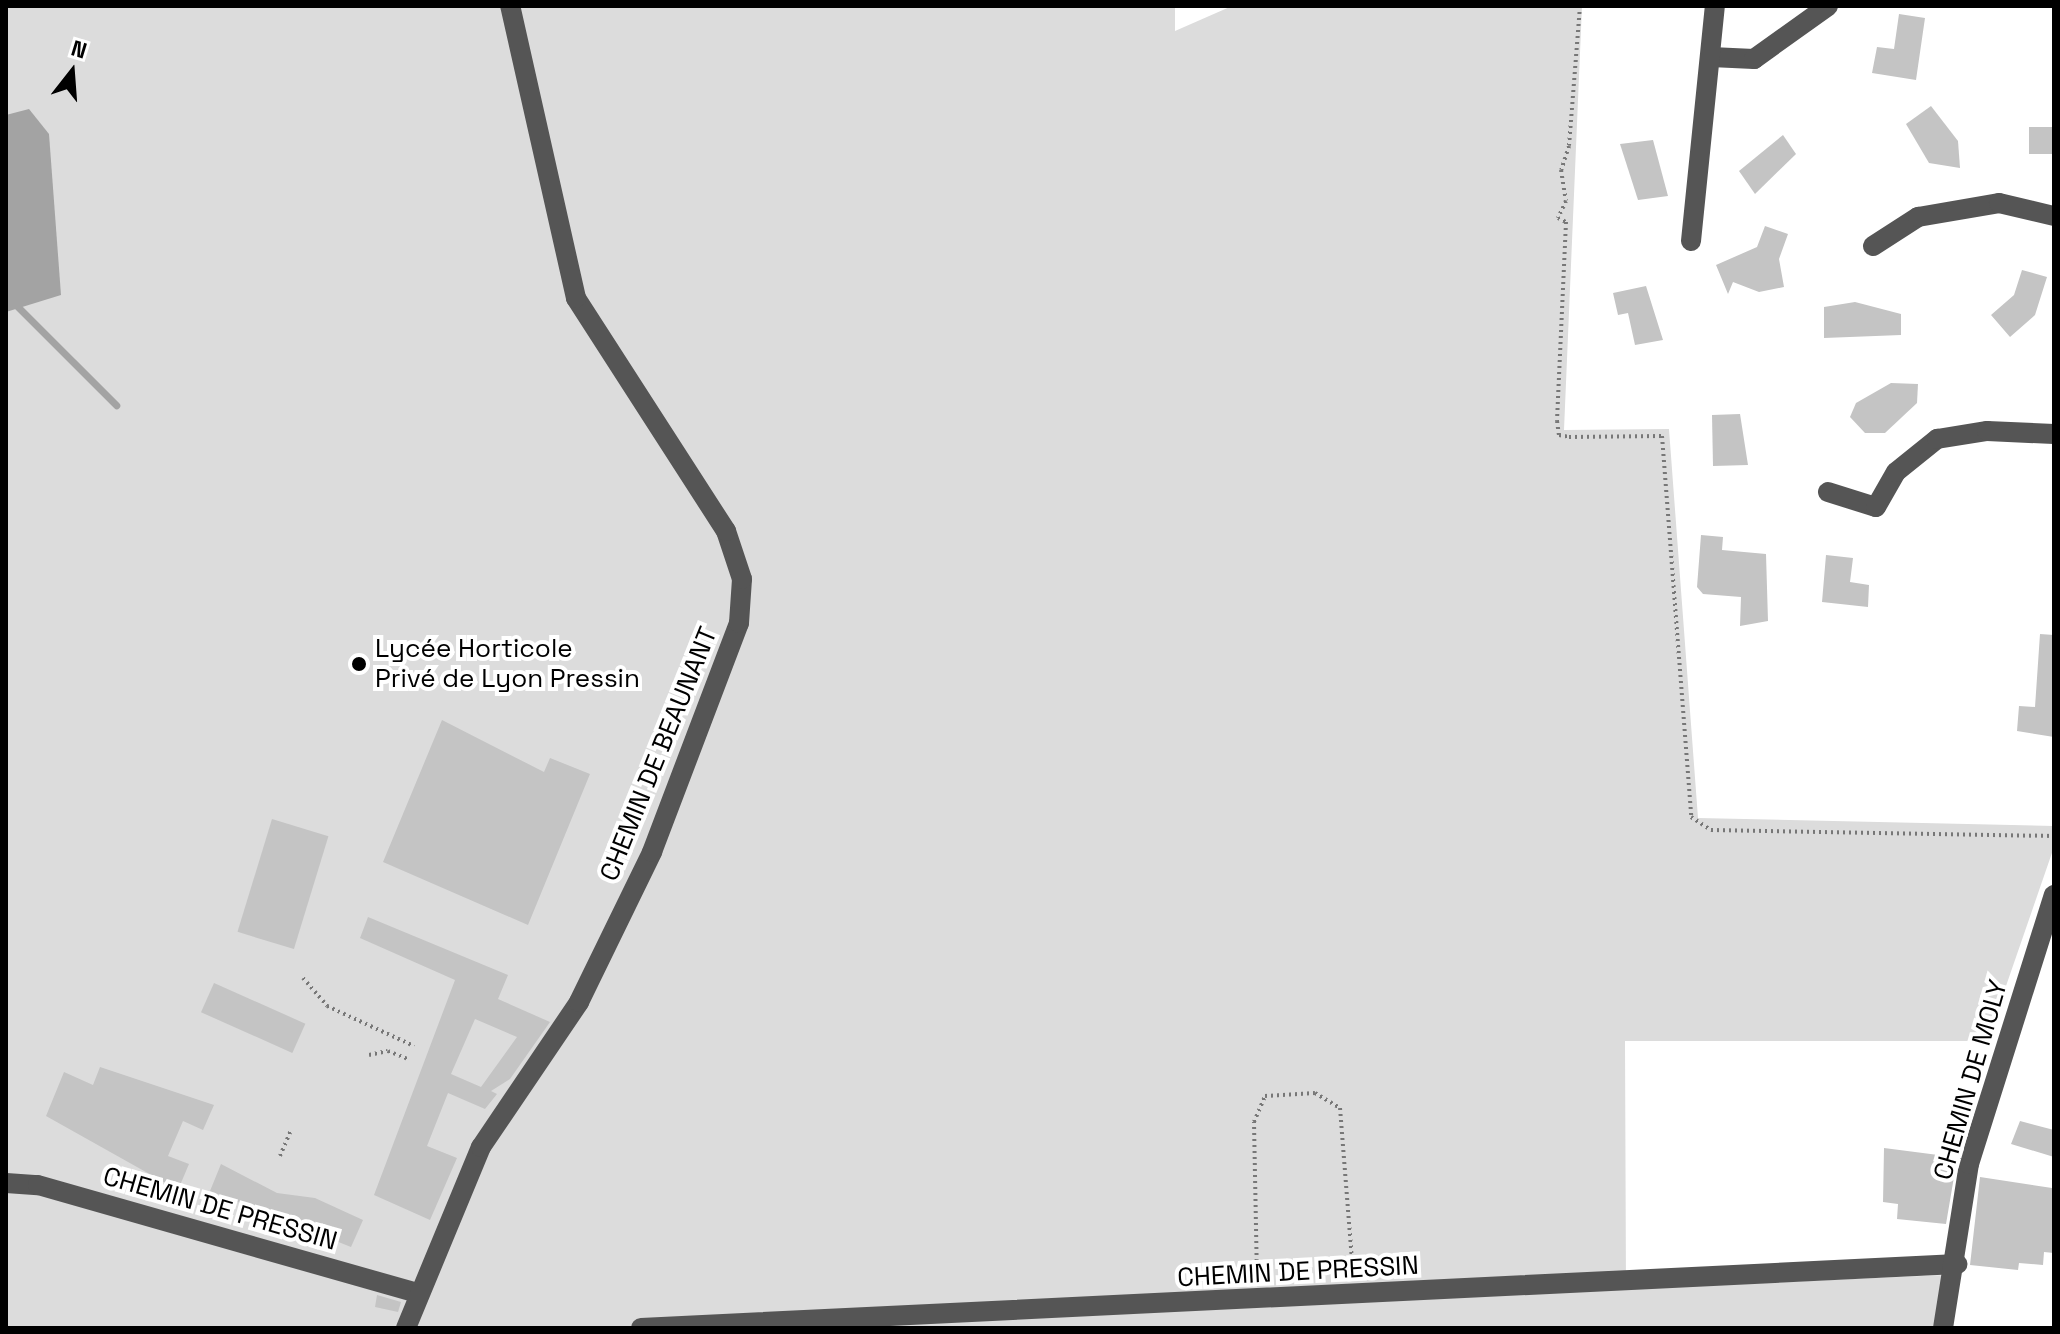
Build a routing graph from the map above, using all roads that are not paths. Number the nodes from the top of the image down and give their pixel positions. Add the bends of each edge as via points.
1 (510, 6) edge
2 (1715, 6) edge
3 (1828, 6) edge
4 (1711, 57) junction
5 (2054, 216) edge
6 (1691, 241) dead end
7 (1873, 246) dead end
8 (2054, 434) edge
9 (1828, 492) dead end
10 (2054, 895) edge
11 (6, 1183) edge
12 (1957, 1264) junction
13 (418, 1293) junction
14 (406, 1328) edge
15 (641, 1328) edge
16 (1943, 1328) edge

1 - 13 street, CHEMIN DE BEAUNANT via 576,298 726,531 741,594 717,688 652,852 579,1002 481,1147
2 - 4 street
3 - 4 street via 1754,59
4 - 6 street
5 - 7 street via 1999,203 1918,217
8 - 9 street via 1987,431 1937,439 1896,472 1876,507
10 - 12 street, CHEMIN DE MOLY via 1969,1164
11 - 13 street, CHEMIN DE PRESSIN via 38,1185
12 - 15 street, CHEMIN DE PRESSIN
12 - 16 street, CHEMIN DE MOLY
13 - 14 street, CHEMIN DE BEAUNANT

